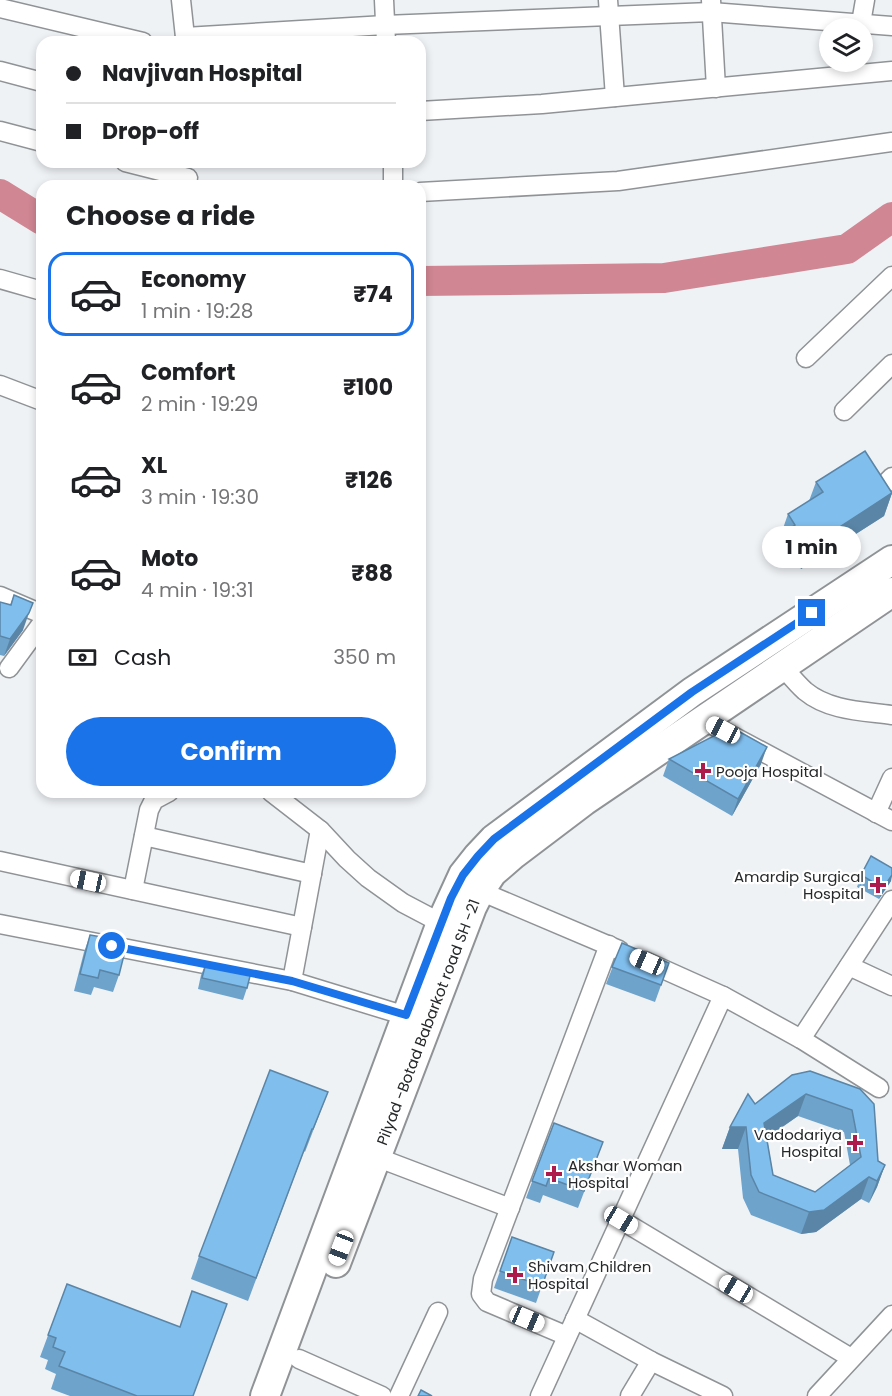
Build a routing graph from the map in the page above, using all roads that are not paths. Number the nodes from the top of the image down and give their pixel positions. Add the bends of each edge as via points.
1 (181, 0) edge
2 (384, 0) edge
3 (865, 0) edge
4 (711, 6) edge
5 (0, 8) edge
6 (608, 8) edge
7 (819, 18) edge
8 (862, 18) edge
9 (873, 24) edge
10 (892, 26) edge
11 (386, 34) edge
12 (118, 36) edge
13 (184, 36) edge
14 (305, 36) edge
15 (892, 71) edge
16 (0, 72) edge
17 (36, 81) edge
18 (716, 88) junction
19 (615, 97) junction
20 (426, 111) edge
21 (0, 131) edge
22 (36, 140) edge
23 (892, 142) edge
24 (154, 168) edge
25 (188, 175) edge
26 (426, 192) edge
27 (892, 276) edge
28 (2, 286) edge
29 (36, 290) edge
30 (806, 358) dead end
31 (892, 364) edge
32 (0, 385) edge
33 (36, 398) edge
34 (844, 411) dead end
35 (892, 560) edge
36 (892, 592) edge
37 (0, 596) edge
38 (36, 611) edge
39 (36, 631) edge
40 (782, 666) junction
41 (9, 668) dead end
42 (892, 715) edge
43 (703, 720) junction
44 (892, 778) edge
45 (158, 798) edge
46 (279, 798) edge
47 (884, 817) edge
48 (320, 830) junction
49 (144, 836) junction
50 (0, 861) edge
51 (312, 873) junction
52 (133, 890) junction
53 (480, 891) junction
54 (892, 900) edge
55 (441, 923) junction
56 (0, 924) edge
57 (302, 927) junction
58 (609, 945) junction
59 (849, 966) junction
60 (292, 981) junction
61 (892, 986) edge
62 (723, 996) junction
63 (417, 1019) junction
64 (801, 1039) junction
65 (879, 1088) dead end
66 (376, 1158) junction
67 (510, 1208) junction
68 (621, 1220) junction
69 (438, 1312) dead end
70 (892, 1314) edge
71 (575, 1319) junction
72 (567, 1336) junction
73 (851, 1358) junction
74 (299, 1359) junction
75 (651, 1361) junction
76 (265, 1396) edge
77 (286, 1396) edge
78 (382, 1396) edge
79 (399, 1396) edge
80 (540, 1396) edge
81 (630, 1396) edge
82 (723, 1396) edge
83 (817, 1396) edge

1 - 13 street
2 - 11 street
3 - 8 street
4 - 6 street
4 - 7 street
4 - 18 street
5 - 12 street
6 - 11 street
6 - 19 street
9 - 10 street
11 - 14 street
15 - 18 street
16 - 17 street
18 - 19 street
19 - 20 street
21 - 22 street
23 - 26 street via 618,181
24 - 25 street
27 - 30 street
28 - 29 street
31 - 34 street
32 - 33 street
35 - 55 main road, Pilyad -Botad Babarkot road SH -21 via 692,692 494,839 463,875
36 - 40 main road, Pilyad -Botad Babarkot road SH -21
37 - 38 street
39 - 41 street
40 - 42 street via 805,691 822,701
40 - 43 main road, Pilyad -Botad Babarkot road SH -21
43 - 47 street
43 - 53 main road, Pilyad -Botad Babarkot road SH -21 via 523,847 492,873
44 - 47 street
45 - 49 street via 149,810
46 - 48 street
48 - 51 street
48 - 55 street via 368,878
49 - 51 street
49 - 52 street
50 - 52 street
51 - 57 street
52 - 57 street
53 - 58 street
53 - 63 main road, Pilyad -Botad Babarkot road SH -21
54 - 59 street
55 - 63 main road, Pilyad -Botad Babarkot road SH -21
56 - 60 street
57 - 60 street
58 - 62 street
58 - 67 street
59 - 61 street
59 - 64 street
60 - 63 street
62 - 64 street
62 - 68 street
63 - 66 main road, Pilyad -Botad Babarkot road SH -21
63 - 76 main road, Pilyad -Botad Babarkot road SH -21
64 - 65 street
66 - 67 street
66 - 74 main road, Pilyad -Botad Babarkot road SH -21
67 - 72 street via 483,1280 482,1294 487,1302
68 - 71 street
68 - 73 street
69 - 79 street
70 - 73 street
71 - 72 street
71 - 75 street
72 - 80 street
73 - 83 street
74 - 77 main road, Pilyad -Botad Babarkot road SH -21
74 - 78 street
75 - 81 street
75 - 82 street

